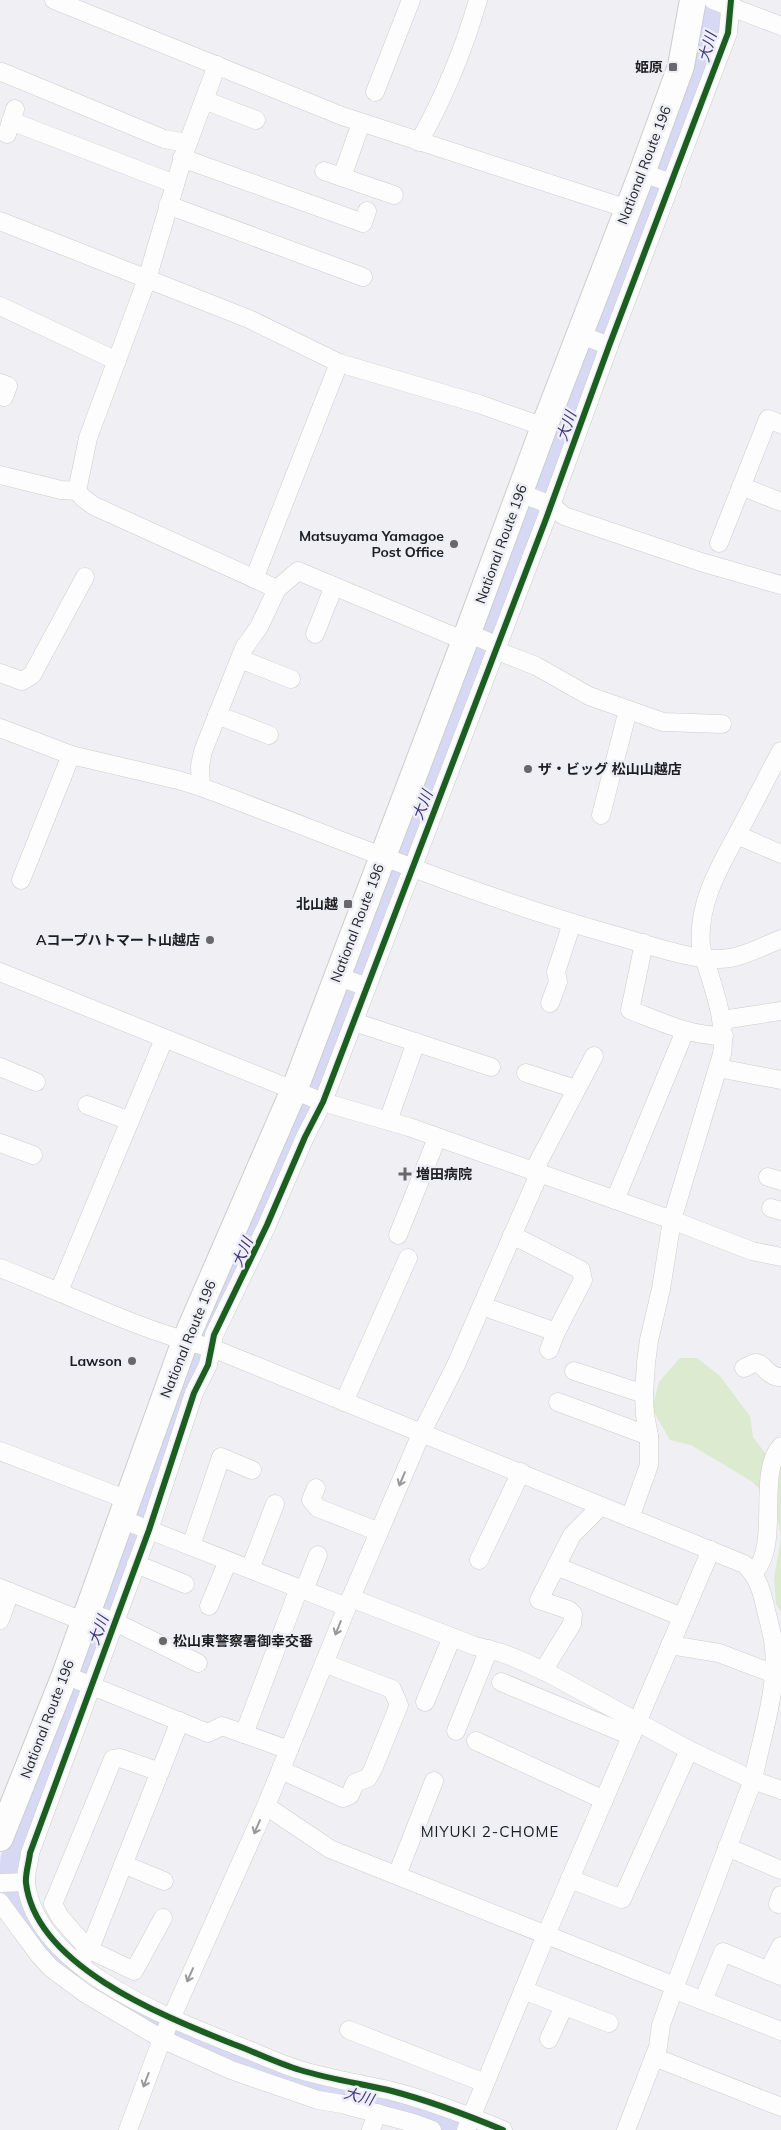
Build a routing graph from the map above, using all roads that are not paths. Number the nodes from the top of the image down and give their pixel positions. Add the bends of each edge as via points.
1 (54, 0) edge
2 (411, 0) edge
3 (478, 0) edge
4 (693, 0) edge
5 (725, 3) edge
6 (781, 26) edge
7 (217, 66) junction
8 (2, 72) dead end
9 (374, 91) dead end
10 (204, 100) junction
11 (256, 120) dead end
12 (11, 121) dead end
13 (361, 122) junction
14 (419, 142) junction
15 (185, 151) junction
16 (324, 171) dead end
17 (342, 177) junction
18 (659, 179) junction
19 (174, 184) junction
20 (394, 195) dead end
21 (168, 204) junction
22 (628, 210) junction
23 (367, 211) dead end
24 (0, 221) edge
25 (363, 277) dead end
26 (147, 279) junction
27 (0, 306) edge
28 (596, 341) junction
29 (117, 361) junction
30 (339, 362) junction
31 (781, 424) edge
32 (544, 427) junction
33 (0, 475) edge
34 (741, 486) junction
35 (77, 491) junction
36 (538, 500) junction
37 (781, 502) edge
38 (719, 543) dead end
39 (85, 576) dead end
40 (254, 579) junction
41 (781, 584) edge
42 (334, 586) junction
43 (276, 589) junction
44 (315, 634) dead end
45 (485, 642) junction
46 (240, 659) junction
47 (0, 673) edge
48 (291, 680) dead end
49 (628, 710) junction
50 (217, 715) junction
51 (722, 724) dead end
52 (0, 728) edge
53 (269, 735) dead end
54 (781, 751) edge
55 (71, 756) junction
56 (201, 788) junction
57 (601, 815) dead end
58 (737, 835) junction
59 (781, 854) edge
60 (399, 862) junction
61 (21, 880) dead end
62 (572, 922) junction
63 (781, 939) edge
64 (644, 943) junction
65 (704, 958) junction
66 (0, 972) edge
67 (354, 982) junction
68 (550, 1004) dead end
69 (781, 1011) edge
70 (354, 1022) junction
71 (723, 1028) junction
72 (685, 1031) junction
73 (164, 1039) junction
74 (416, 1042) junction
75 (594, 1056) dead end
76 (0, 1067) edge
77 (491, 1067) dead end
78 (718, 1068) junction
79 (526, 1073) dead end
80 (781, 1080) edge
81 (36, 1082) dead end
82 (576, 1089) junction
83 (310, 1097) junction
84 (87, 1105) dead end
85 (130, 1121) junction
86 (388, 1121) junction
87 (438, 1138) junction
88 (0, 1143) edge
89 (33, 1155) dead end
90 (536, 1173) junction
91 (615, 1200) junction
92 (672, 1220) junction
93 (398, 1235) dead end
94 (512, 1236) junction
95 (781, 1257) edge
96 (408, 1258) dead end
97 (0, 1268) edge
98 (59, 1291) junction
99 (482, 1306) junction
100 (556, 1332) junction
101 (199, 1345) junction
102 (549, 1350) dead end
103 (744, 1368) dead end
104 (574, 1371) dead end
105 (781, 1377) edge
106 (644, 1394) junction
107 (344, 1402) junction
108 (558, 1402) dead end
109 (422, 1434) junction
110 (649, 1436) junction
111 (781, 1446) edge
112 (0, 1451) edge
113 (252, 1470) dead end
114 (521, 1472) junction
115 (316, 1488) dead end
116 (578, 1496) junction
117 (275, 1504) dead end
118 (601, 1506) junction
119 (630, 1518) junction
120 (134, 1519) junction
121 (581, 1526) junction
122 (379, 1532) junction
123 (191, 1546) junction
124 (478, 1550) dead end
125 (712, 1550) junction
126 (318, 1555) dead end
127 (228, 1561) junction
128 (136, 1564) junction
129 (556, 1566) junction
130 (250, 1569) junction
131 (754, 1572) junction
132 (185, 1584) dead end
133 (302, 1589) junction
134 (5, 1590) edge
135 (349, 1602) junction
136 (209, 1606) dead end
137 (682, 1617) junction
138 (98, 1618) junction
139 (0, 1620) edge
140 (452, 1637) junction
141 (670, 1645) junction
142 (489, 1649) junction
143 (198, 1663) dead end
144 (324, 1663) junction
145 (543, 1671) junction
146 (774, 1674) junction
147 (80, 1680) junction
148 (501, 1682) dead end
149 (425, 1702) dead end
150 (180, 1721) junction
151 (773, 1725) edge
152 (634, 1729) junction
153 (456, 1731) dead end
154 (244, 1734) junction
155 (476, 1741) dead end
156 (289, 1750) junction
157 (689, 1750) junction
158 (281, 1770) junction
159 (160, 1772) junction
160 (753, 1780) junction
161 (434, 1781) dead end
162 (781, 1790) edge
163 (604, 1800) junction
164 (266, 1806) junction
165 (0, 1838) edge
166 (727, 1847) junction
167 (124, 1864) junction
168 (781, 1870) edge
169 (397, 1875) junction
170 (570, 1879) junction
171 (164, 1881) dead end
172 (13, 1883) edge
173 (0, 1902) edge
174 (163, 1918) dead end
175 (546, 1935) junction
176 (781, 1946) edge
177 (76, 1966) junction
178 (774, 1973) edge
179 (674, 1988) junction
180 (523, 1990) junction
181 (703, 2001) junction
182 (564, 2006) junction
183 (610, 2023) dead end
184 (166, 2029) junction
185 (781, 2031) edge
186 (357, 2038) dead end
187 (549, 2040) dead end
188 (654, 2057) junction
189 (485, 2083) junction
190 (781, 2107) edge
191 (374, 2122) edge
192 (469, 2122) edge
193 (631, 2128) edge
194 (128, 2130) edge
195 (432, 2130) edge
196 (503, 2130) edge

1 - 7 street
2 - 9 street
3 - 14 street via 454,70
4 - 18 highway, National Route 196
5 - 6 street
5 - 18 street via 728,33
7 - 10 street
7 - 13 street
8 - 15 street via 164,139
10 - 11 street
10 - 15 street
12 - 19 street
13 - 14 street
13 - 17 street
14 - 22 street
15 - 19 street
15 - 23 street via 363,223
16 - 17 street
17 - 20 street
18 - 22 highway, National Route 196
18 - 28 street
19 - 21 street
21 - 25 street
21 - 26 street
22 - 28 highway, National Route 196
24 - 26 street
26 - 29 street
26 - 30 street via 249,319
27 - 29 street
28 - 32 highway, National Route 196
28 - 36 street
29 - 35 street via 88,438
30 - 32 street
30 - 40 street
31 - 34 street via 768,419
32 - 36 highway, National Route 196
33 - 35 street
34 - 37 street
34 - 38 street
35 - 40 street via 94,506
36 - 41 street via 564,516 700,562
36 - 45 highway, National Route 196
36 - 45 street
39 - 47 street via 32,675 22,681
40 - 43 street
42 - 43 street via 298,570
42 - 44 street
42 - 45 street via 452,636
43 - 46 street
45 - 49 street via 589,696
45 - 60 highway, National Route 196
46 - 48 street
46 - 50 street
49 - 51 street via 663,722
49 - 57 street
50 - 53 street
50 - 56 street via 203,751
52 - 55 street
54 - 58 street
55 - 56 street
55 - 61 street
56 - 60 street
58 - 59 street
58 - 65 street via 714,878 707,900 700,937
60 - 62 street
60 - 67 highway, National Route 196
62 - 64 street
62 - 68 street
63 - 65 street via 730,958
64 - 65 street
64 - 72 street via 630,1010
65 - 71 street
66 - 73 street
67 - 70 street
67 - 83 highway, National Route 196
69 - 71 street
70 - 74 street
70 - 83 street
71 - 72 street via 707,1036
71 - 78 street
72 - 91 street
73 - 83 street
73 - 85 street
74 - 77 street
74 - 86 street
75 - 82 street
76 - 81 street
78 - 80 street
78 - 92 street
79 - 82 street
82 - 90 street
83 - 86 street
83 - 101 highway, National Route 196
84 - 85 street
85 - 98 street
86 - 87 street
87 - 90 street
87 - 93 street
88 - 89 street
90 - 91 street
90 - 94 street
91 - 92 street
92 - 95 street via 752,1251
92 - 106 street via 649,1340
94 - 99 street
94 - 100 street via 580,1270 583,1280
96 - 107 street
97 - 98 street
98 - 101 street via 150,1331
99 - 100 street
99 - 109 street
100 - 102 street
101 - 107 street
101 - 120 highway, National Route 196
101 - 120 street via 208,1365 182,1429
103 - 105 street via 761,1364 770,1375
104 - 106 street
106 - 110 street
107 - 109 street
108 - 110 street
109 - 114 street
109 -> 122 street
110 - 119 street via 649,1465
111 - 131 street via 772,1462 766,1549 760,1567
112 - 120 street
113 - 123 street via 221,1457
114 - 116 street
114 - 124 street
115 - 122 street via 311,1500 318,1508
116 - 118 street
116 - 121 street
117 - 130 street
118 - 119 street
118 - 121 street
119 - 125 street
120 - 123 street
120 - 128 street
120 - 138 highway, National Route 196
121 - 129 street via 572,1535
122 - 135 street
123 - 127 street
125 - 131 street
125 - 137 street
126 - 133 street
127 - 130 street
127 - 136 street
128 - 132 street
128 - 138 street
129 - 137 street
129 - 145 street via 539,1600 569,1610 574,1618
130 - 133 street
131 - 146 street via 774,1646
133 - 135 street
133 - 154 street
134 - 138 street
134 - 139 street
135 - 140 street
135 -> 144 street
137 - 141 street
138 - 143 street
138 - 147 highway, National Route 196
140 - 142 street
140 - 149 street
141 - 146 street via 719,1653
141 - 152 street
142 - 145 street
142 - 153 street
144 - 156 street
144 - 158 street via 392,1689 399,1705 368,1778 355,1783 350,1795 343,1798
145 - 152 street
146 - 151 street
147 - 150 street
147 - 165 highway, National Route 196
147 - 172 street via 30,1853
148 - 152 street
150 - 154 street via 208,1733 222,1726
150 - 159 street
151 - 160 street
152 - 157 street
152 - 163 street
154 - 156 street
155 - 163 street
156 - 158 street
157 - 160 street
157 - 170 street via 622,1899
158 - 164 street
159 - 167 street
159 - 177 street via 120,1758 113,1759 53,1904
160 - 162 street
160 - 166 street
161 - 169 street via 418,1805
163 - 170 street
164 - 169 street via 330,1849
164 -> 184 street
166 - 168 street
166 - 179 street
167 - 171 street
167 - 177 street via 93,1941
169 - 175 street
170 - 175 street
172 - 177 street via 30,1900 42,1925
173 - 177 street via 38,1955
174 - 177 street via 134,1970
175 - 179 street
175 - 180 street
176 - 178 street
177 - 184 street via 109,2008
178 - 181 street via 723,1952
179 - 181 street
179 - 188 street
180 - 182 street
180 - 189 street
181 - 185 street
182 - 183 street
182 - 187 street
184 - 191 street via 248,2076
184 - 192 street via 300,2070 394,2092
184 -> 194 street
186 - 189 street
188 - 190 street
188 - 193 street
189 - 192 street
191 - 195 street via 413,2122
192 - 196 street

